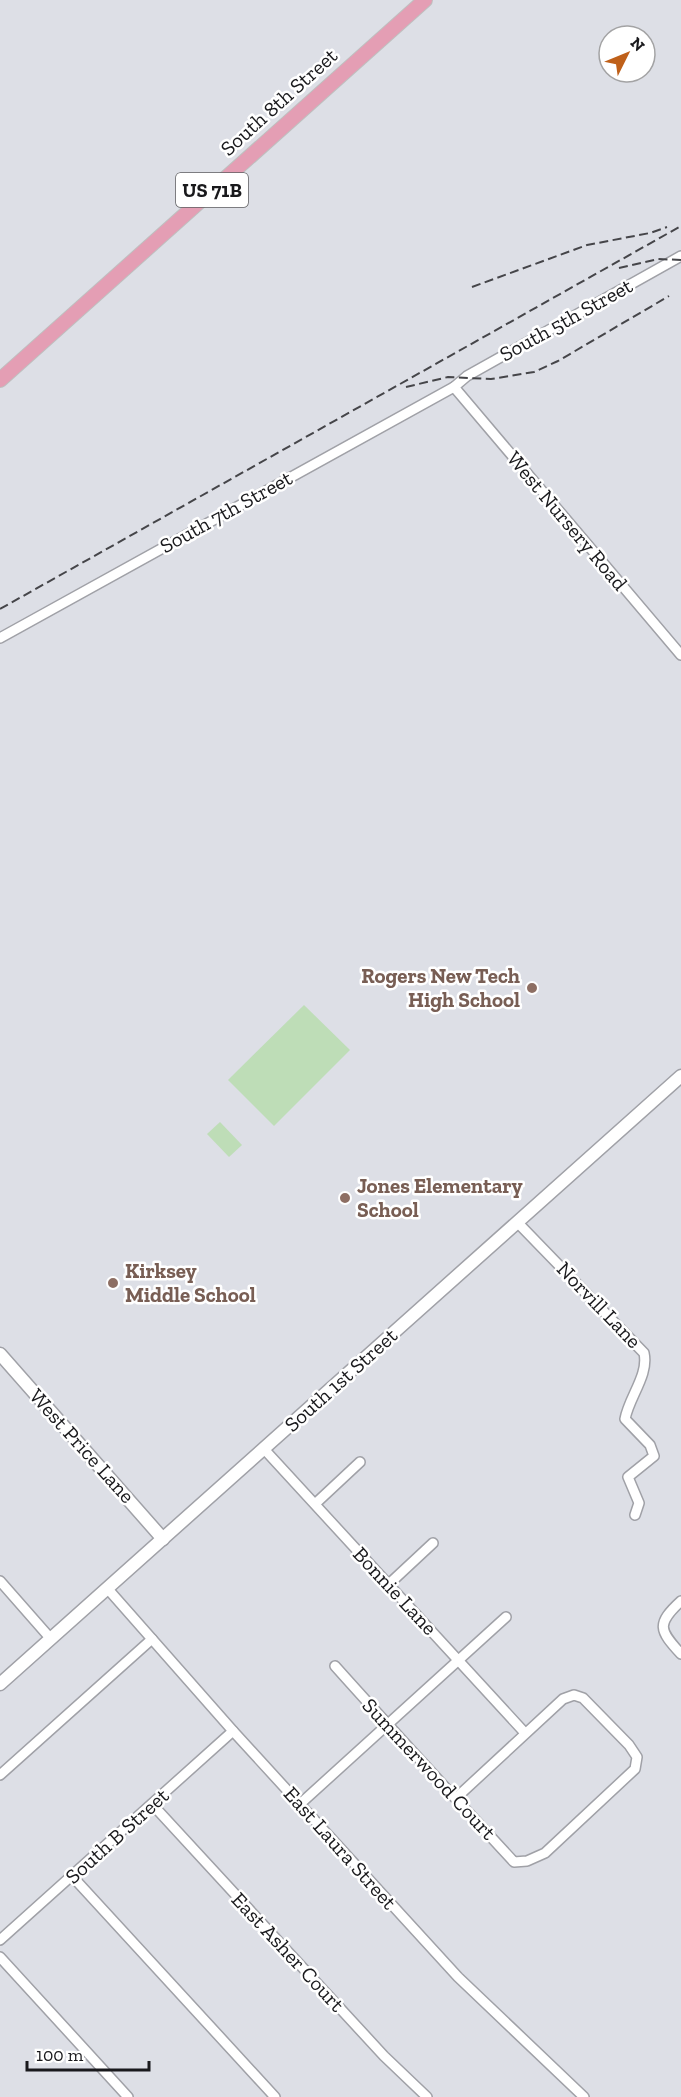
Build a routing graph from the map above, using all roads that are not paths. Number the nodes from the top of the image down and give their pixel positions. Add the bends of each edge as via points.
1 (425, 0) edge
2 (681, 256) edge
3 (0, 380) edge
4 (454, 387) junction
5 (0, 638) edge
6 (681, 655) edge
7 (681, 1076) edge
8 (518, 1223) junction
9 (0, 1354) edge
10 (264, 1449) junction
11 (360, 1462) dead end
12 (315, 1504) junction
13 (635, 1515) dead end
14 (163, 1539) junction
15 (433, 1543) dead end
16 (0, 1581) edge
17 (389, 1584) junction
18 (107, 1588) junction
19 (681, 1601) edge
20 (506, 1617) dead end
21 (51, 1639) junction
22 (152, 1639) junction
23 (681, 1654) edge
24 (458, 1660) junction
25 (335, 1666) dead end
26 (0, 1684) edge
27 (387, 1724) junction
28 (233, 1731) junction
29 (525, 1733) junction
30 (0, 1775) edge
31 (456, 1798) junction
32 (152, 1804) junction
33 (300, 1804) junction
34 (72, 1876) junction
35 (0, 1940) edge
36 (0, 1957) edge
37 (128, 2097) edge
38 (275, 2097) edge
39 (427, 2097) edge
40 (584, 2097) edge

1 - 3 main road, South 8th Street / US 71B
2 - 4 street, South 5th Street via 467,376
4 - 5 street, South 7th Street
4 - 6 street, West Nursery Road
7 - 8 main road, South 1st Street
8 - 10 main road, South 1st Street
8 - 13 street, Norvill Lane via 644,1353 647,1363 627,1403 625,1419 650,1445 654,1456 628,1477 639,1503
9 - 14 main road, West Price Lane
10 - 12 street, Bonnie Lane
10 - 14 main road, South 1st Street
11 - 12 street
12 - 17 street, Bonnie Lane
14 - 18 main road, South 1st Street
15 - 17 street
16 - 21 street
17 - 24 street, Bonnie Lane
18 - 21 main road, South 1st Street
18 - 22 street, East Laura Street
19 - 23 street via 662,1625 666,1637
20 - 24 street
21 - 26 main road, South 1st Street
22 - 28 street, East Laura Street
22 - 30 street
24 - 27 street
24 - 29 street, Bonnie Lane
25 - 27 street, Summerwood Court
27 - 31 street, Summerwood Court
27 - 33 street
28 - 32 street, South B Street
28 - 33 street, East Laura Street
29 - 31 street
29 - 31 street, Summerwood Court via 563,1699 574,1695 583,1698 629,1745 637,1757 635,1769 545,1853 527,1861 514,1862
32 - 34 street, South B Street
32 - 39 street, East Asher Court via 384,2056
33 - 40 street, East Laura Street via 458,1977
34 - 35 street, South B Street
34 - 38 street
36 - 37 street

